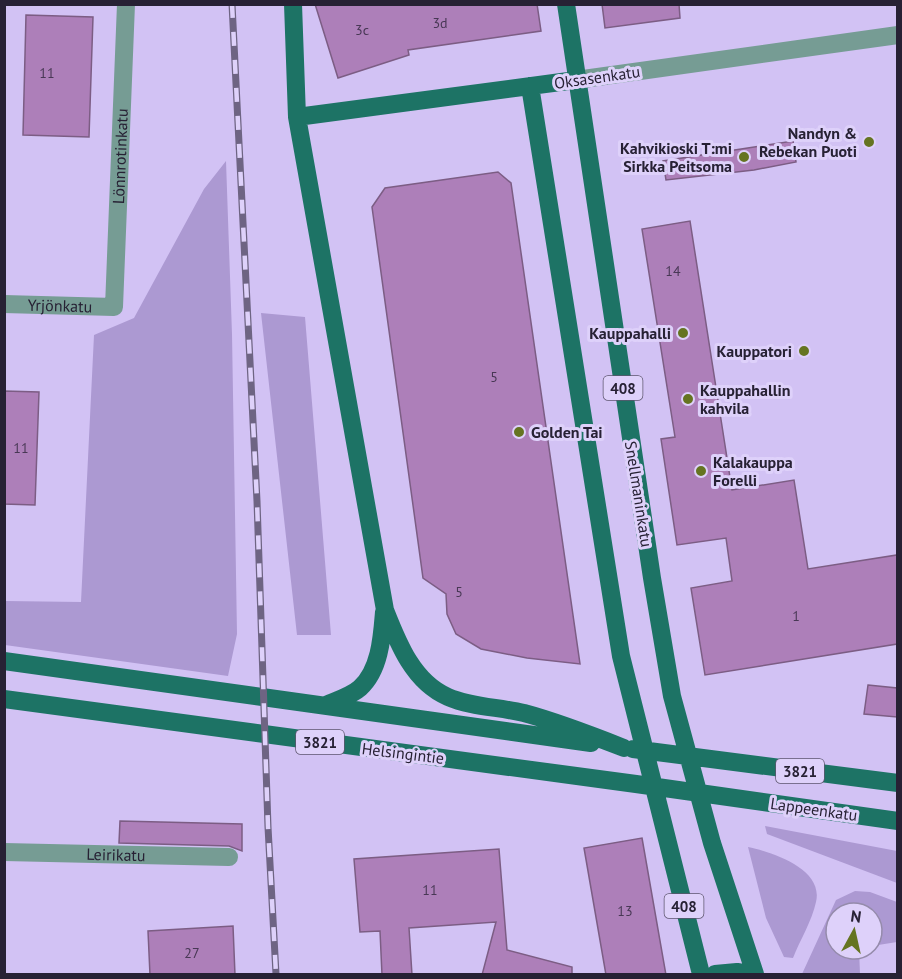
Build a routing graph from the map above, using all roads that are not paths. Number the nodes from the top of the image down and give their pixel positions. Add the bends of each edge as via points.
1 (126, 4) edge
2 (293, 4) edge
3 (566, 4) edge
4 (897, 35) edge
5 (576, 80) junction
6 (530, 86) junction
7 (297, 117) junction
8 (4, 304) edge
9 (114, 307) joint
10 (385, 610) junction
11 (4, 662) edge
12 (4, 699) edge
13 (326, 705) junction
14 (624, 748) junction
15 (897, 783) edge
16 (730, 797) joint
17 (897, 821) edge
18 (4, 852) edge
19 (228, 857) dead end
20 (701, 975) edge
21 (715, 975) edge
22 (749, 975) edge
23 (755, 975) edge

1 - 9 street, Lönnrotinkatu
2 - 7 main road
3 - 5 main road, Snellmaninkatu / 408
4 - 5 street, Oksasenkatu
5 - 6 main road, Oksasenkatu
5 - 23 main road, Snellmaninkatu / 408 via 672,696 712,843
6 - 7 main road, Oksasenkatu
6 - 20 main road, 408 via 621,656
7 - 10 main road
8 - 9 street, Yrjönkatu
10 - 13 main road via 379,650 368,678 360,688
10 - 14 main road via 409,662 426,683 447,697 536,716
11 - 13 main road, 3821
12 - 16 main road, Helsingintie / 3821
13 - 14 main road, 3821
14 - 15 main road, 3821
16 - 17 main road, Lappeenkatu / 3821
18 - 19 street, Leirikatu
21 - 22 main road

